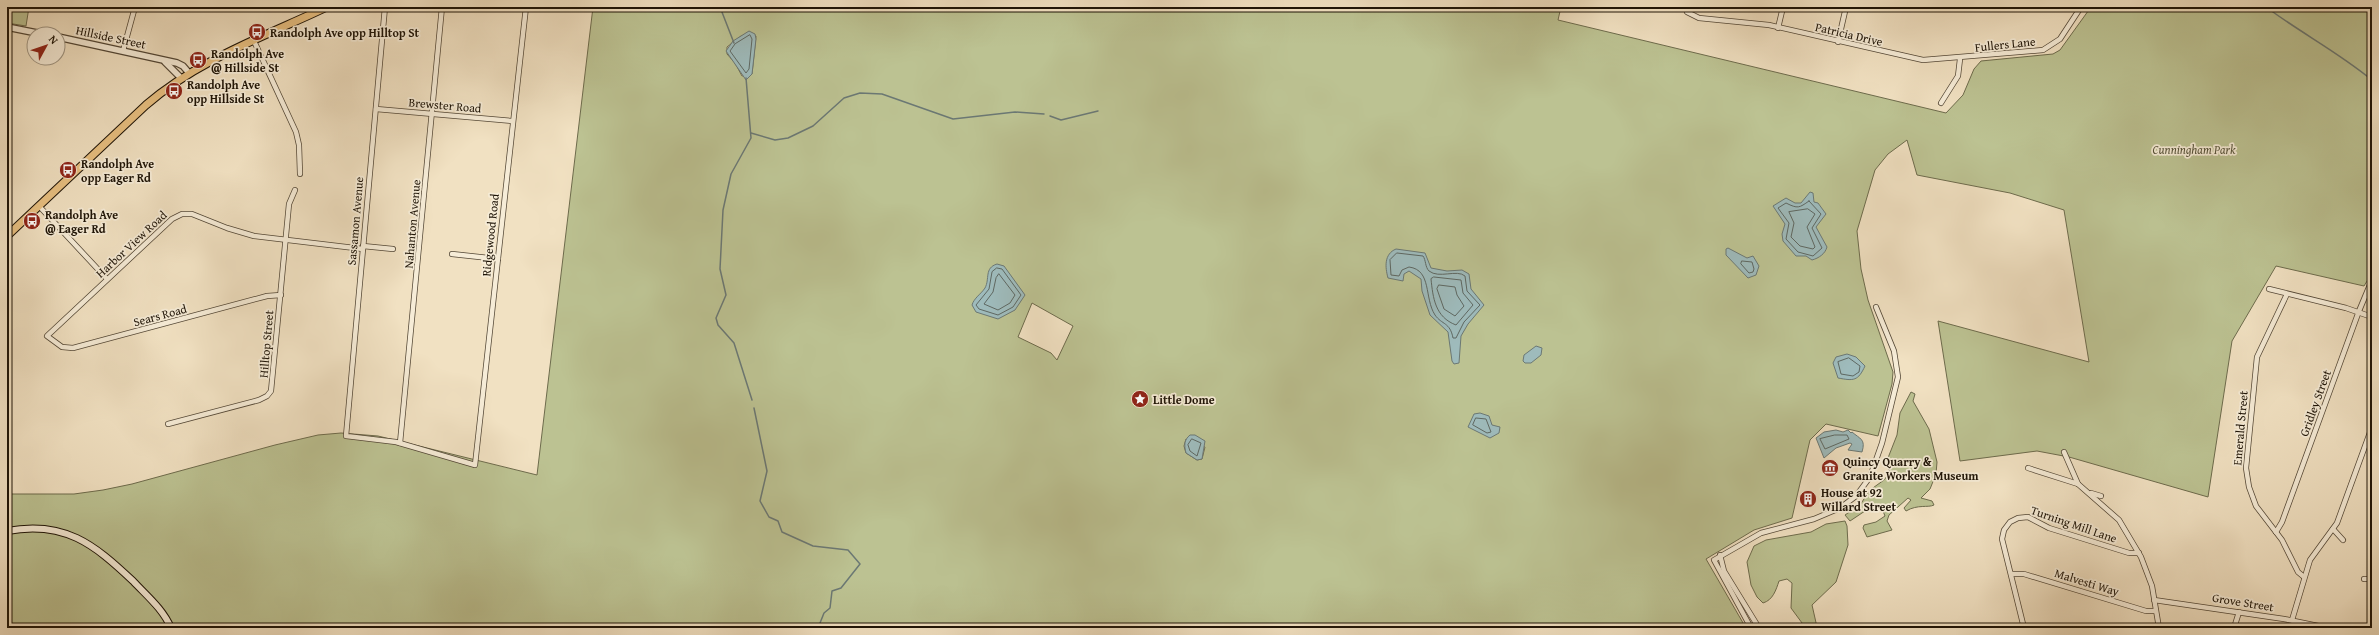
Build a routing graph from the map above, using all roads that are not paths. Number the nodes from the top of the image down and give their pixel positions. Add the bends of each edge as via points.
1 (135, 7) edge
2 (327, 7) edge
3 (385, 7) edge
4 (442, 7) edge
5 (526, 7) edge
6 (1783, 7) edge
7 (1846, 7) edge
8 (2082, 7) edge
9 (1687, 12) dead end
10 (7, 27) edge
11 (1778, 28) junction
12 (26, 31) edge
13 (66, 39) edge
14 (254, 41) junction
15 (1838, 42) junction
16 (123, 52) junction
17 (160, 59) junction
18 (1960, 59) junction
19 (190, 73) junction
20 (181, 78) junction
21 (1941, 103) dead end
22 (376, 109) junction
23 (432, 113) junction
24 (512, 121) junction
25 (300, 174) dead end
26 (295, 190) dead end
27 (39, 206) junction
28 (7, 236) edge
29 (286, 240) junction
30 (363, 248) junction
31 (393, 249) dead end
32 (452, 254) dead end
33 (498, 259) junction
34 (107, 279) junction
35 (2372, 280) edge
36 (2269, 290) dead end
37 (2287, 294) junction
38 (281, 295) junction
39 (1876, 307) dead end
40 (2358, 311) junction
41 (2372, 317) edge
42 (47, 336) joint
43 (168, 424) dead end
44 (2372, 427) edge
45 (400, 443) junction
46 (2064, 452) dead end
47 (2028, 468) dead end
48 (2078, 484) junction
49 (2090, 493) junction
50 (2101, 496) dead end
51 (2333, 529) junction
52 (7, 531) edge
53 (2276, 532) junction
54 (2344, 540) dead end
55 (2139, 553) junction
56 (1720, 555) junction
57 (2012, 574) junction
58 (2304, 577) junction
59 (2364, 579) dead end
60 (2372, 579) edge
61 (2154, 600) junction
62 (2155, 611) junction
63 (2239, 612) junction
64 (2292, 620) junction
65 (172, 628) edge
66 (1751, 628) edge
67 (1759, 628) edge
68 (2024, 628) edge
69 (2159, 628) edge
70 (2234, 628) edge
71 (2328, 628) edge

1 - 16 street
2 - 14 main road
3 - 22 street, Sassamon Avenue
4 - 23 street, Nahanton Avenue
5 - 24 street, Ridgewood Road
6 - 11 street
7 - 15 street
8 - 18 street, Fullers Lane via 2060,39 2049,48 2026,53
9 - 11 street, Patricia Drive via 1699,18
10 - 12 street
11 - 15 street, Patricia Drive
13 - 16 street, Hillside Street
14 - 19 main road
14 - 25 street via 296,132
15 - 18 street, Patricia Drive via 1919,60
16 - 17 street, Hillside Street
17 - 19 street, Hillside Street via 180,64
17 - 20 street, Hillside Street via 172,66
18 - 21 street, Fullers Lane via 1958,76
19 - 20 main road
20 - 27 main road via 150,102
22 - 23 street, Brewster Road
22 - 30 street, Sassamon Avenue
23 - 24 street, Brewster Road
23 - 45 street, Nahanton Avenue
24 - 33 street, Ridgewood Road
26 - 29 street, Hilltop Street via 289,204
27 - 28 main road
27 - 34 street
29 - 30 street, Harbor View Road
29 - 34 street, Harbor View Road via 249,235 194,214 182,214 172,219
29 - 38 street, Hilltop Street
30 - 31 street, Harbor View Road
30 - 45 street, Sassamon Avenue via 346,436
32 - 33 street
33 - 45 street, Ridgewood Road via 475,465
34 - 42 street, Harbor View Road
35 - 40 street, Gridley Street
36 - 37 street
37 - 40 street
37 - 53 street, Emerald Street via 2258,352 2246,463 2248,483 2254,501
38 - 42 street, Sears Road via 267,296 73,348 62,347
38 - 43 street, Hilltop Street via 273,381 269,394 259,400
39 - 56 street via 1894,351 1898,377 1876,466 1868,481 1850,502 1834,511 1761,533
40 - 41 street
40 - 53 street, Gridley Street via 2282,522
44 - 51 street
46 - 48 street
47 - 48 street
48 - 49 street
49 - 50 street
49 - 55 street via 2119,520
51 - 54 street
51 - 58 street via 2312,557
52 - 65 main road via 29,528 52,529 87,542 106,556 149,597
53 - 58 street, Emerald Street via 2298,572
55 - 57 street, Turning Mill Lane via 2129,553 2022,517 2010,522 2003,533
55 - 61 street via 2149,576
56 - 66 street via 1714,559 1715,565
56 - 67 street via 1724,570
57 - 62 street, Malvesti Way via 2024,574 2146,611
57 - 68 street, Turning Mill Lane
58 - 64 street
59 - 60 street
61 - 62 street
61 - 63 street, Grove Street
62 - 69 street
63 - 64 street, Grove Street
63 - 70 street
64 - 71 street, Grove Street

